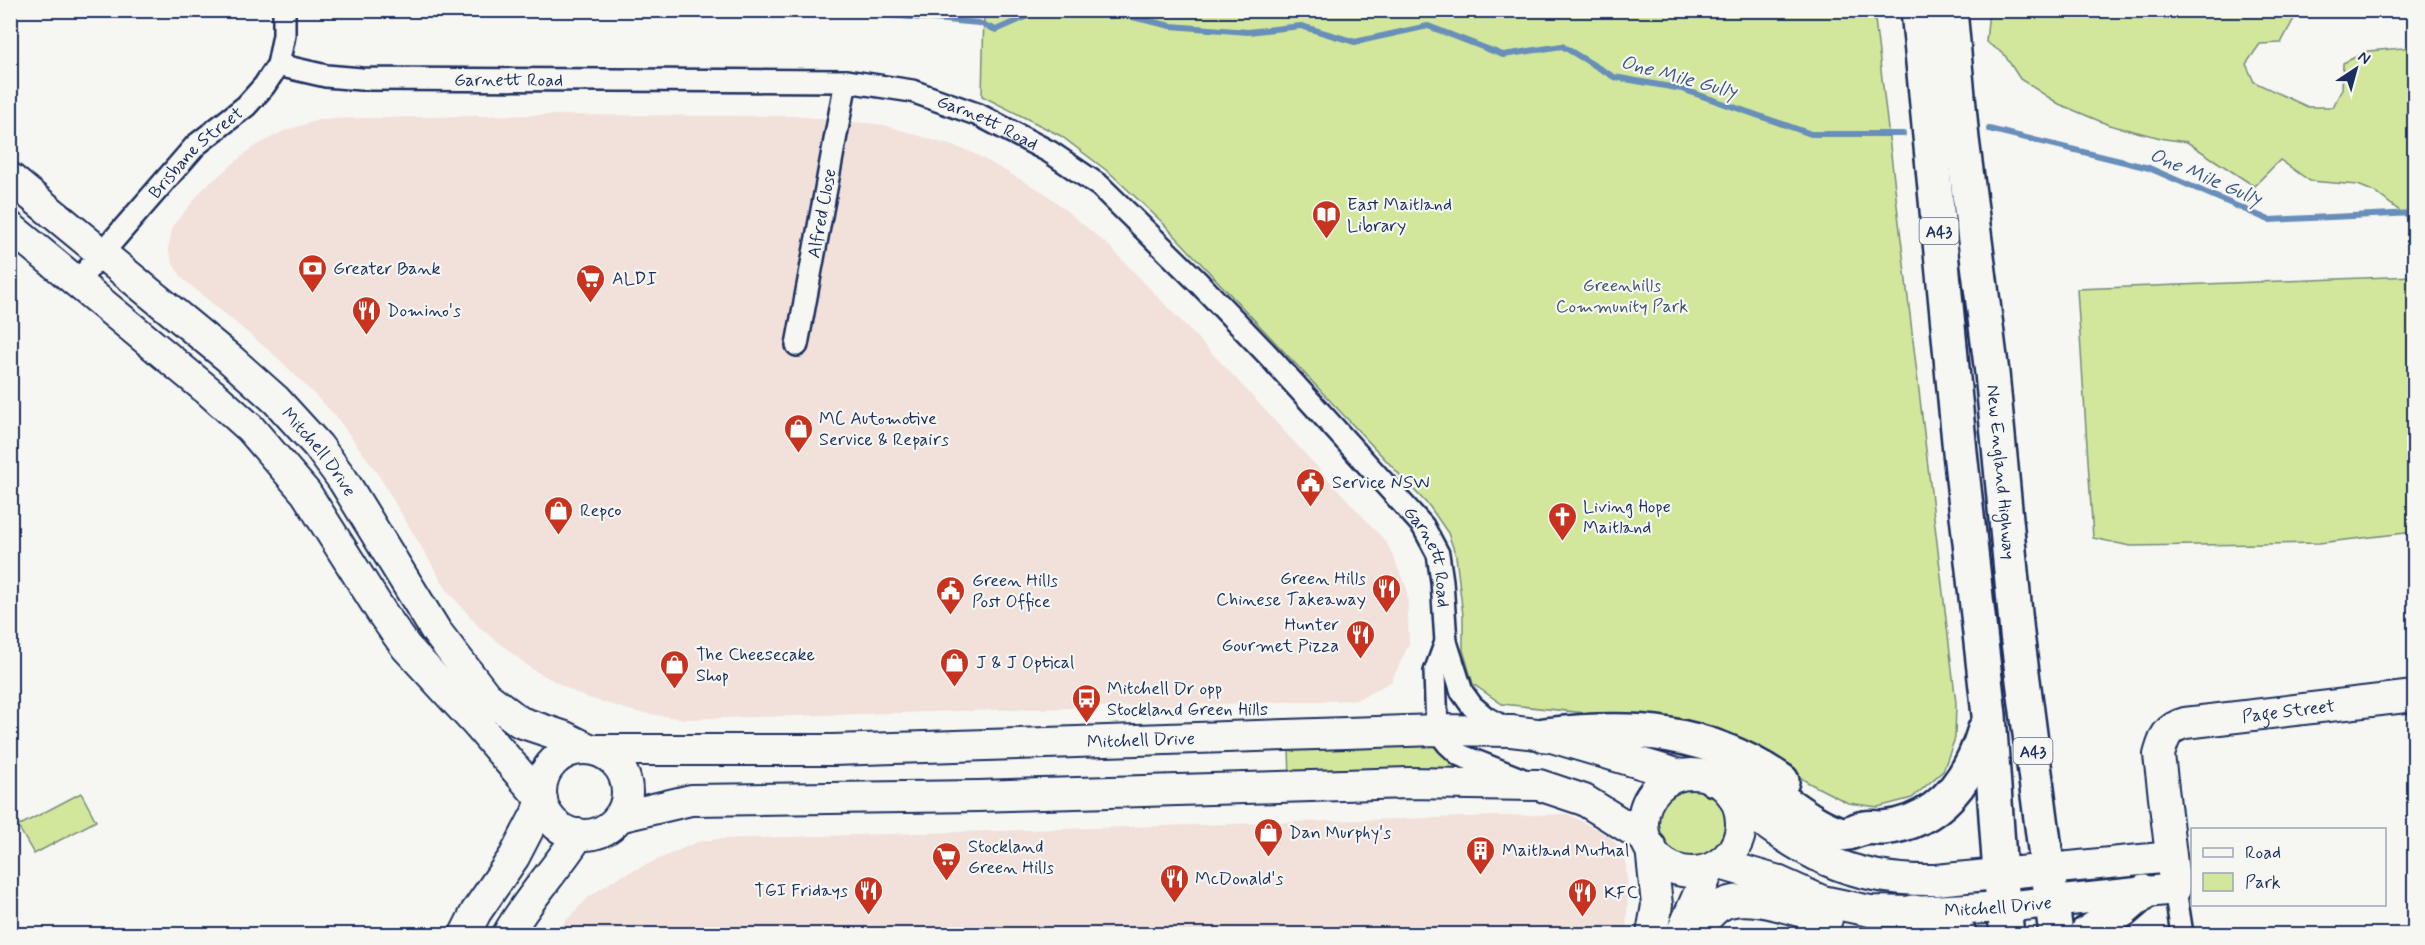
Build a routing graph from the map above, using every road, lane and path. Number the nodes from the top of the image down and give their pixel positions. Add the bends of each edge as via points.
1 (284, 10) edge
2 (1918, 10) edge
3 (1950, 10) edge
4 (278, 65) junction
5 (846, 81) junction
6 (10, 178) edge
7 (10, 227) edge
8 (102, 254) junction
9 (77, 282) junction
10 (797, 345) dead end
11 (1446, 642) junction
12 (2415, 696) edge
13 (1989, 716) junction
14 (1437, 730) junction
15 (1511, 731) junction
16 (1545, 735) junction
17 (592, 749) junction
18 (1680, 775) junction
19 (1539, 785) junction
20 (1725, 790) junction
21 (542, 802) junction
22 (618, 817) junction
23 (1864, 828) junction
24 (579, 834) junction
25 (1648, 842) junction
26 (2171, 857) junction
27 (1715, 867) junction
28 (2048, 869) junction
29 (2000, 874) junction
30 (2159, 891) junction
31 (2053, 901) junction
32 (1870, 911) junction
33 (1913, 912) junction
34 (2006, 921) edge
35 (465, 934) edge
36 (508, 934) edge
37 (1652, 934) edge
38 (1681, 934) edge
39 (1694, 934) edge
40 (1959, 934) edge
41 (2056, 934) edge
42 (2086, 934) edge
43 (2182, 934) edge

1 - 4 street, Brisbane Street
2 - 13 highway, A43
3 - 28 highway, New England Highway / A43 via 1992,373 2017,634
4 - 5 street, Garnett Road via 360,79
4 - 8 street, Brisbane Street via 246,106 181,161
5 - 10 street, Alfred Close
5 - 11 street, Garnett Road via 912,92 979,115 1050,152 1100,186 1269,356 1424,526 1438,554
6 - 8 main road, Mitchell Drive
7 - 9 main road, Mitchell Drive
8 - 9 street, Brisbane Street
8 - 17 main road, Mitchell Drive via 230,359 276,400 318,446 436,631 486,696 520,722
9 - 21 main road, Mitchell Drive via 211,393 283,464 306,493 406,648
11 - 14 street, Garnett Road via 1435,672
11 - 15 street, Garnett Road via 1462,692 1472,706
12 - 26 main road, Page Street via 2174,726 2165,734 2159,756
13 - 23 highway via 1961,785 1941,803 1902,823
13 - 29 highway, A43
14 - 15 main road, Mitchell Drive
14 - 17 main road, Mitchell Drive via 833,750
14 - 19 street via 1461,755
15 - 16 main road, Mitchell Drive
16 - 18 main road, Mitchell Drive
16 - 23 highway via 1630,729 1704,742 1736,753 1826,810
17 - 21 main road via 565,753 552,762 544,776
17 - 22 main road via 616,763 625,778 626,803
18 - 20 main road via 1702,774
18 - 25 main road via 1652,794 1644,812
19 - 22 main road via 1408,783 734,799 671,803
19 - 25 main road via 1584,800
20 - 23 highway via 1743,781 1842,835
20 - 27 main road via 1741,814 1740,829 1737,842
20 - 29 main road, Mitchell Drive via 1770,828 1848,870 1902,881
21 - 24 main road via 557,825
21 - 35 main road via 514,857
22 - 24 main road via 606,829
24 - 36 main road
25 - 27 main road via 1668,865 1683,871
25 - 37 main road via 1657,905
26 - 28 main road, Mitchell Drive
26 - 30 main road
27 - 32 main road, Mitchell Drive via 1775,880 1822,901
27 - 38 main road
28 - 29 main road, Mitchell Drive
28 - 31 highway, New England Highway / A43
29 - 34 highway, A43
30 - 31 main road, Mitchell Drive
30 - 42 highway
30 - 43 street
31 - 34 main road, Mitchell Drive
31 - 41 highway, New England Highway / A43
32 - 33 main road, Mitchell Drive
32 - 39 main road via 1828,920 1741,899 1720,906
33 - 34 main road, Mitchell Drive
33 - 40 highway via 1934,916

